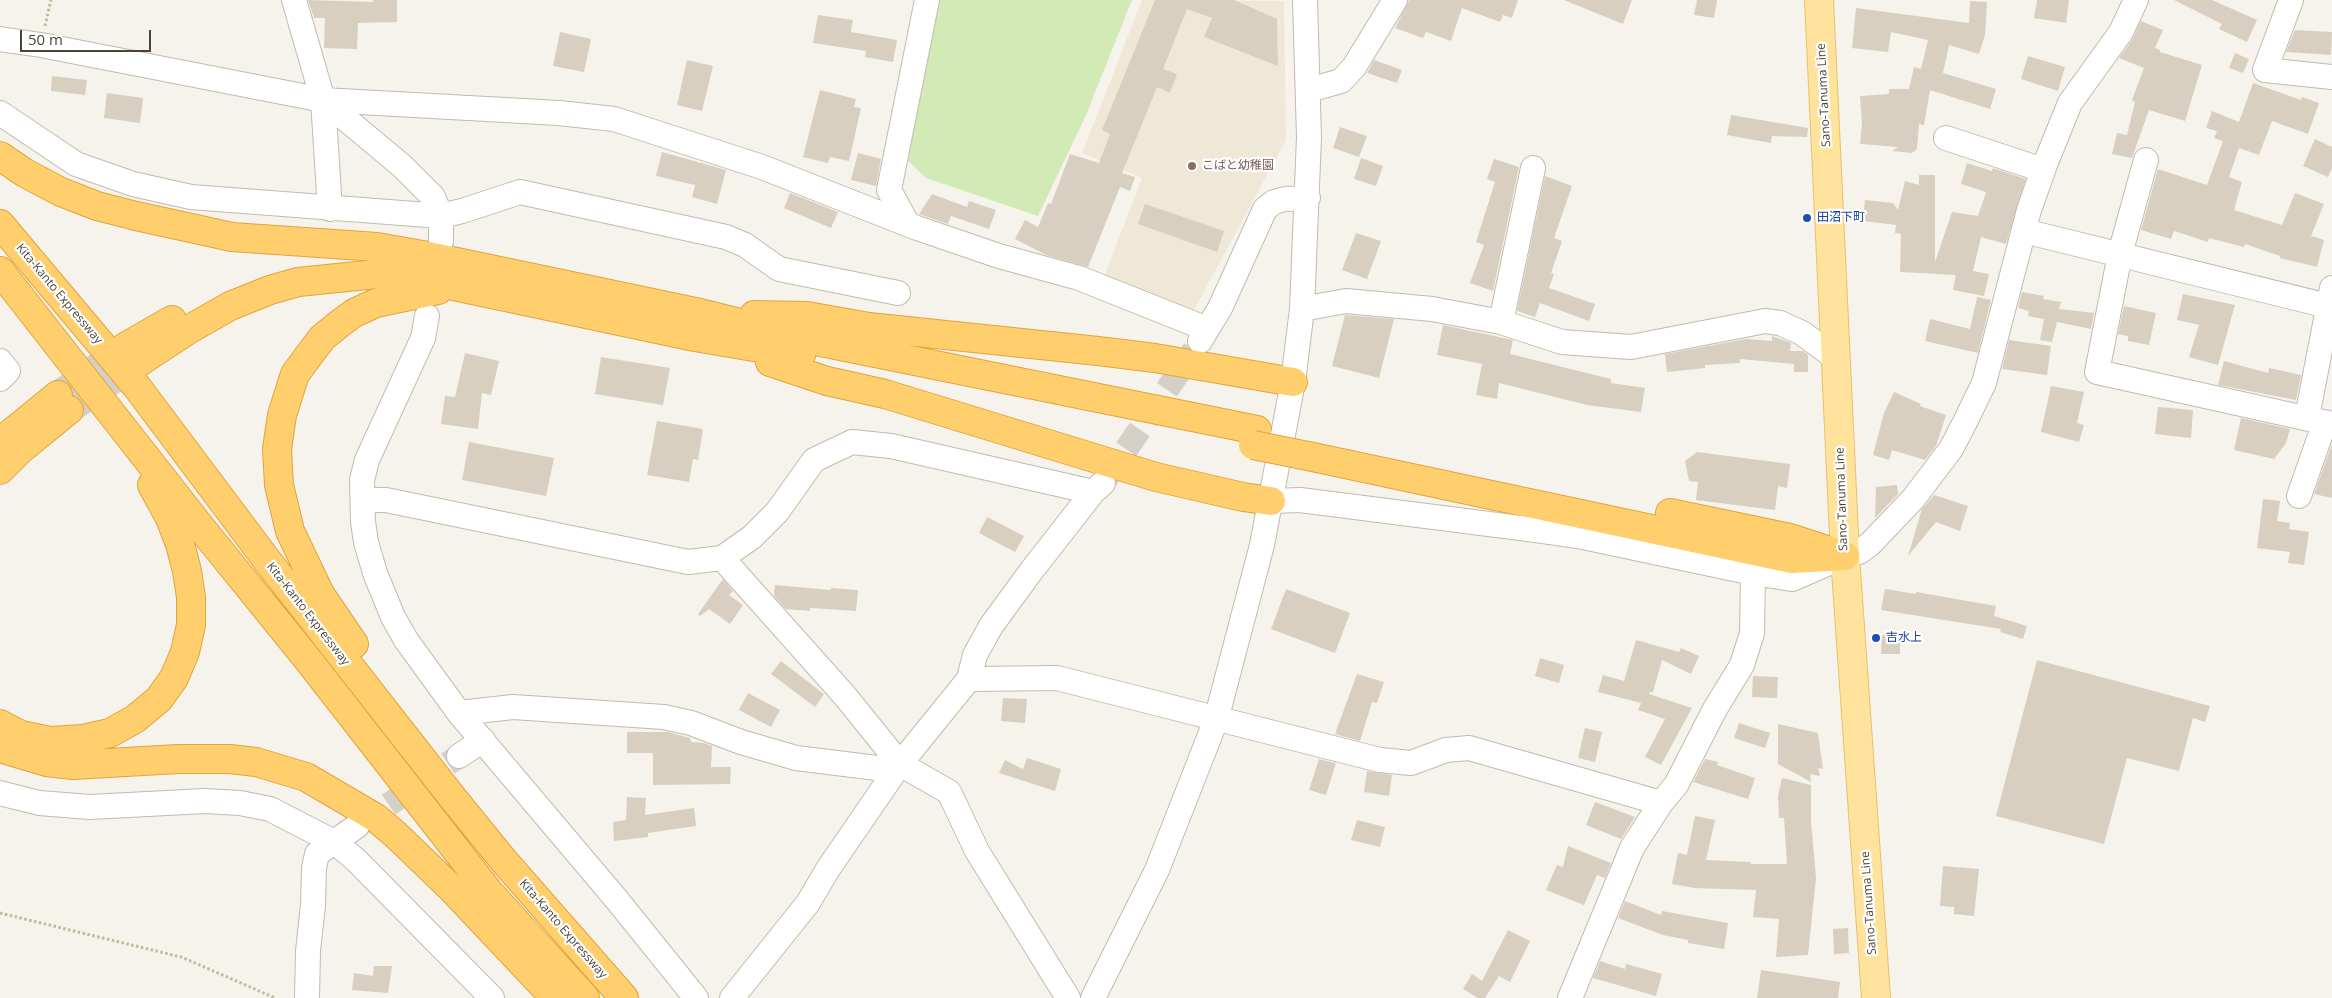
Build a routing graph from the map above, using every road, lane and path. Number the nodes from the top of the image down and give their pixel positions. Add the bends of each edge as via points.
1 (51, 0) edge
2 (294, 0) edge
3 (927, 0) edge
4 (1305, 0) edge
5 (1395, 0) edge
6 (1820, 0) edge
7 (2136, 0) edge
8 (2291, 0) edge
9 (0, 39) edge
10 (41, 45) junction
11 (2332, 78) edge
12 (1309, 90) junction
13 (323, 100) junction
14 (0, 112) edge
15 (1946, 138) dead end
16 (0, 156) edge
17 (2146, 160) dead end
18 (1533, 168) dead end
19 (2043, 170) junction
20 (1308, 198) junction
21 (330, 208) junction
22 (441, 216) junction
23 (907, 223) junction
24 (0, 224) edge
25 (2024, 231) junction
26 (435, 248) junction
27 (2120, 254) junction
28 (0, 271) edge
29 (0, 290) edge
30 (477, 290) junction
31 (898, 292) dead end
32 (2331, 300) edge
33 (613, 307) junction
34 (1302, 308) junction
35 (427, 316) dead end
36 (1501, 322) junction
37 (698, 325) junction
38 (1837, 359) junction
39 (0, 361) edge
40 (0, 379) edge
41 (1293, 382) junction
42 (2321, 421) edge
43 (0, 442) edge
44 (0, 470) edge
45 (2299, 496) dead end
46 (364, 500) junction
47 (1271, 501) junction
48 (1844, 556) junction
49 (722, 558) junction
50 (1753, 573) junction
51 (969, 679) junction
52 (459, 713) junction
53 (1216, 720) junction
54 (0, 724) edge
55 (483, 740) junction
56 (0, 748) edge
57 (459, 756) tunnel mouth
58 (900, 764) junction
59 (0, 793) edge
60 (1661, 802) junction
61 (357, 826) tunnel mouth
62 (334, 842) junction
63 (0, 913) edge
64 (584, 954) junction
65 (275, 998) edge
66 (307, 998) edge
67 (492, 998) edge
68 (555, 998) edge
69 (585, 998) edge
70 (624, 998) edge
71 (696, 998) edge
72 (732, 998) edge
73 (1068, 998) edge
74 (1093, 998) edge
75 (1570, 998) edge
76 (1876, 998) edge

1 - 10 path
2 - 13 street
3 - 23 street via 889,190
4 - 12 street
5 - 12 street via 1354,67 1341,81
6 - 38 main road, Sano-Tanuma Line
7 - 19 street via 2121,32 2070,103
8 - 11 street via 2265,70
9 - 10 street
10 - 13 street
12 - 20 street
13 - 21 street
13 - 22 street via 402,166 432,197
13 - 23 street via 614,119 762,167
14 - 21 street via 76,164 133,184 191,197
15 - 19 street
16 - 26 highway via 61,192 97,206 232,237 377,248
17 - 27 street
18 - 36 street
19 - 25 street
20 - 23 street via 1285,199 1265,209 1220,308 1203,336 1079,278 999,256
20 - 34 street
21 - 22 street
22 - 26 street
22 - 31 street via 520,192 535,194 726,237 745,245 779,269
24 - 64 highway, Kita-Kanto Expressway via 137,387 272,567 452,797
25 - 27 street
25 - 48 street via 1984,383 1951,449 1892,523 1859,552
26 - 30 highway via 324,260 277,271 222,292 132,355 188,330 230,306 298,282 377,274
26 - 33 highway
27 - 32 street
27 - 42 street via 2096,372
28 - 69 highway via 489,892
29 - 54 highway via 143,469 170,518 180,544 191,597 191,625 174,678 159,699 135,719 110,733 83,740 50,741 21,735
30 - 33 highway
30 - 64 highway via 423,291 376,303 354,313 322,338 296,374 286,399 277,449 279,485 296,546 330,611 379,679 517,853
32 - 42 street
33 - 37 highway
34 - 36 street via 1346,301 1432,309
34 - 41 street
35 - 46 street via 423,338 367,460 362,480
36 - 38 street via 1562,342 1631,348 1765,321 1780,323 1802,334
37 - 41 highway via 807,316 869,327 1155,358
37 - 47 highway via 827,381 885,394 1146,474
37 - 48 highway via 801,338 1309,448 1790,538
38 - 48 main road, Sano-Tanuma Line
39 - 40 street via 8,371
41 - 47 street
42 - 45 street
43 - 44 highway via 64,403
46 - 49 street via 386,500 688,562
46 - 52 street via 366,542 393,616 406,640
47 - 50 street via 1300,500 1583,537
47 - 53 street via 1244,620
48 - 50 street via 1792,579
48 - 76 main road, Sano-Tanuma Line
49 - 51 street via 752,537 777,512 814,460 852,442 891,446 1098,487 991,626 975,655
49 - 58 street via 845,696
50 - 60 street via 1752,633 1742,665 1676,784
51 - 53 street via 1057,678
51 - 58 street
52 - 55 street
52 - 58 street via 513,707 664,717 796,758 877,768
53 - 60 street via 1380,760 1411,763 1446,750 1469,748
53 - 74 street via 1157,870
55 - 57 street
55 - 71 street
56 - 68 highway via 47,762 73,765 230,759 256,762 306,777 376,818 396,835
58 - 72 street via 808,903
58 - 73 street via 949,792 977,851
59 - 62 street via 39,803 90,807 205,801 240,803 270,809
60 - 75 street via 1632,848
61 - 62 street
62 - 66 street via 317,854 314,868
62 - 67 street via 355,859
63 - 65 path via 181,958
64 - 70 highway, Kita-Kanto Expressway

